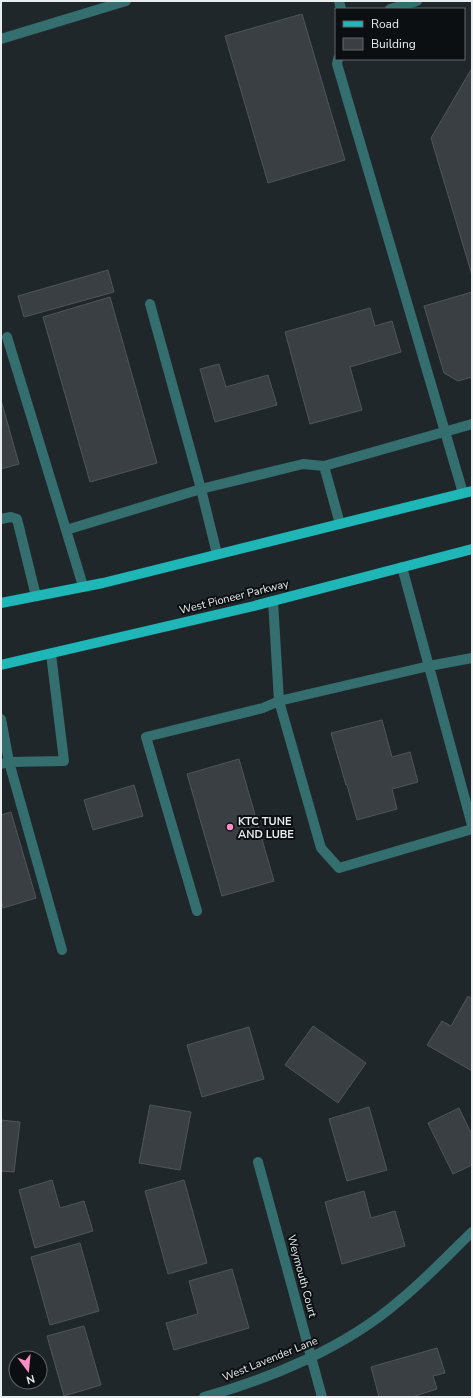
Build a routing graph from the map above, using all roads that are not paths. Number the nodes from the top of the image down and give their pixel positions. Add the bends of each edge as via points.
1 (126, 1) edge
2 (417, 1) edge
3 (393, 8) edge
4 (1, 39) edge
5 (338, 60) edge
6 (150, 304) dead end
7 (7, 337) dead end
8 (472, 424) edge
9 (444, 432) junction
10 (324, 466) junction
11 (202, 489) junction
12 (467, 492) edge
13 (1, 519) edge
14 (340, 524) junction
15 (66, 530) junction
16 (472, 549) edge
17 (218, 554) junction
18 (402, 567) junction
19 (83, 586) junction
20 (36, 596) junction
21 (273, 601) junction
22 (1, 603) edge
23 (51, 654) junction
24 (472, 658) edge
25 (1, 665) edge
26 (429, 666) junction
27 (279, 701) junction
28 (1, 719) edge
29 (5, 763) edge
30 (472, 825) edge
31 (472, 829) edge
32 (196, 911) dead end
33 (62, 950) dead end
34 (258, 1162) dead end
35 (472, 1232) edge
36 (311, 1358) junction
37 (204, 1397) edge
38 (322, 1397) edge

1 - 4 street
2 - 3 street
5 - 9 street
6 - 11 street
7 - 15 street
8 - 9 street
9 - 10 street
9 - 12 street
10 - 11 street via 303,464
10 - 14 street
11 - 15 street
11 - 17 street
12 - 14 main road
13 - 20 street via 17,519
14 - 17 main road
15 - 19 street
16 - 18 main road, West Pioneer Parkway
17 - 19 main road
18 - 21 main road, West Pioneer Parkway
18 - 26 street
19 - 20 main road
20 - 22 main road
21 - 23 main road, West Pioneer Parkway
21 - 27 street
23 - 25 main road, West Pioneer Parkway
23 - 29 street via 64,761
24 - 26 street
26 - 27 street
26 - 30 street
27 - 31 street via 321,848 339,868
27 - 32 street via 263,708 146,736
28 - 29 street
29 - 33 street
34 - 36 street, Weymouth Court
35 - 36 street, West Lavender Lane via 399,1301 361,1330
36 - 37 street, West Lavender Lane
36 - 38 street, Weymouth Court

